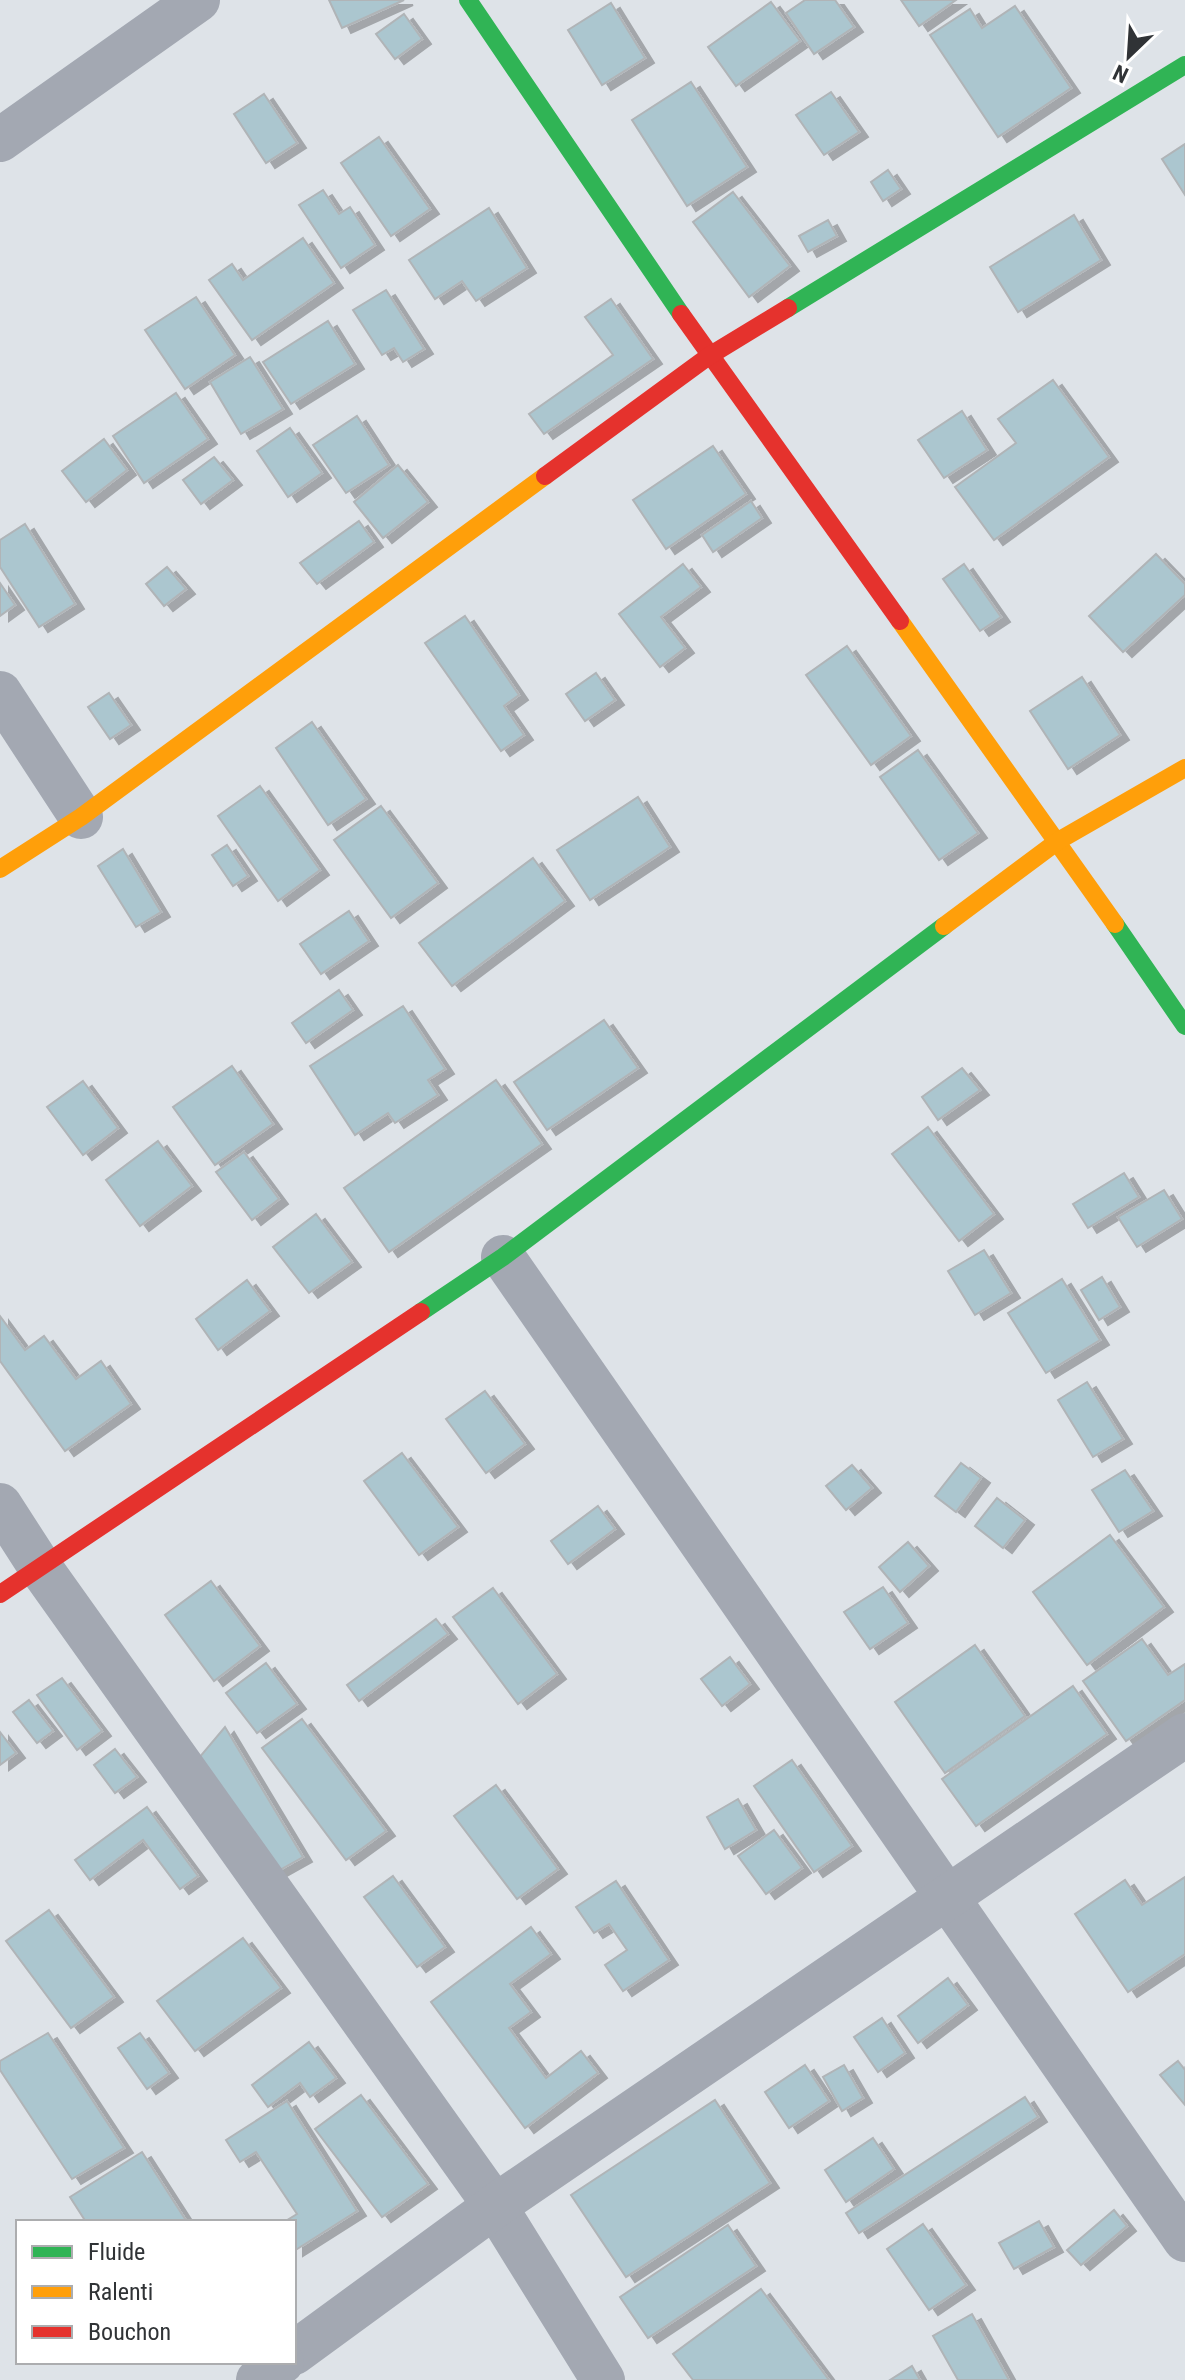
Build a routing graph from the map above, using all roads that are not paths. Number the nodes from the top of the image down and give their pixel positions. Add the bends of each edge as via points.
1 (198, 0) edge
2 (468, 0) edge
3 (1185, 65) edge
4 (0, 140) edge
5 (709, 356) junction
6 (0, 693) edge
7 (1185, 768) edge
8 (81, 817) junction
9 (1058, 841) junction
10 (0, 869) edge
11 (1185, 1026) edge
12 (503, 1257) junction
13 (0, 1505) edge
14 (40, 1567) junction
15 (0, 1594) edge
16 (1185, 1735) edge
17 (947, 1896) junction
18 (495, 2206) junction
19 (1185, 2240) edge
20 (296, 2352) edge
21 (279, 2364) edge
22 (258, 2380) edge
23 (603, 2380) edge

1 - 4 street
2 - 5 street
3 - 5 street
5 - 8 street
5 - 9 street
6 - 8 street
7 - 9 street
8 - 10 street
9 - 11 street
9 - 12 street
12 - 14 street
12 - 17 street
13 - 14 street
14 - 15 street
14 - 18 street
16 - 17 street
17 - 18 street
17 - 19 street
18 - 20 street
18 - 23 street
21 - 22 street

